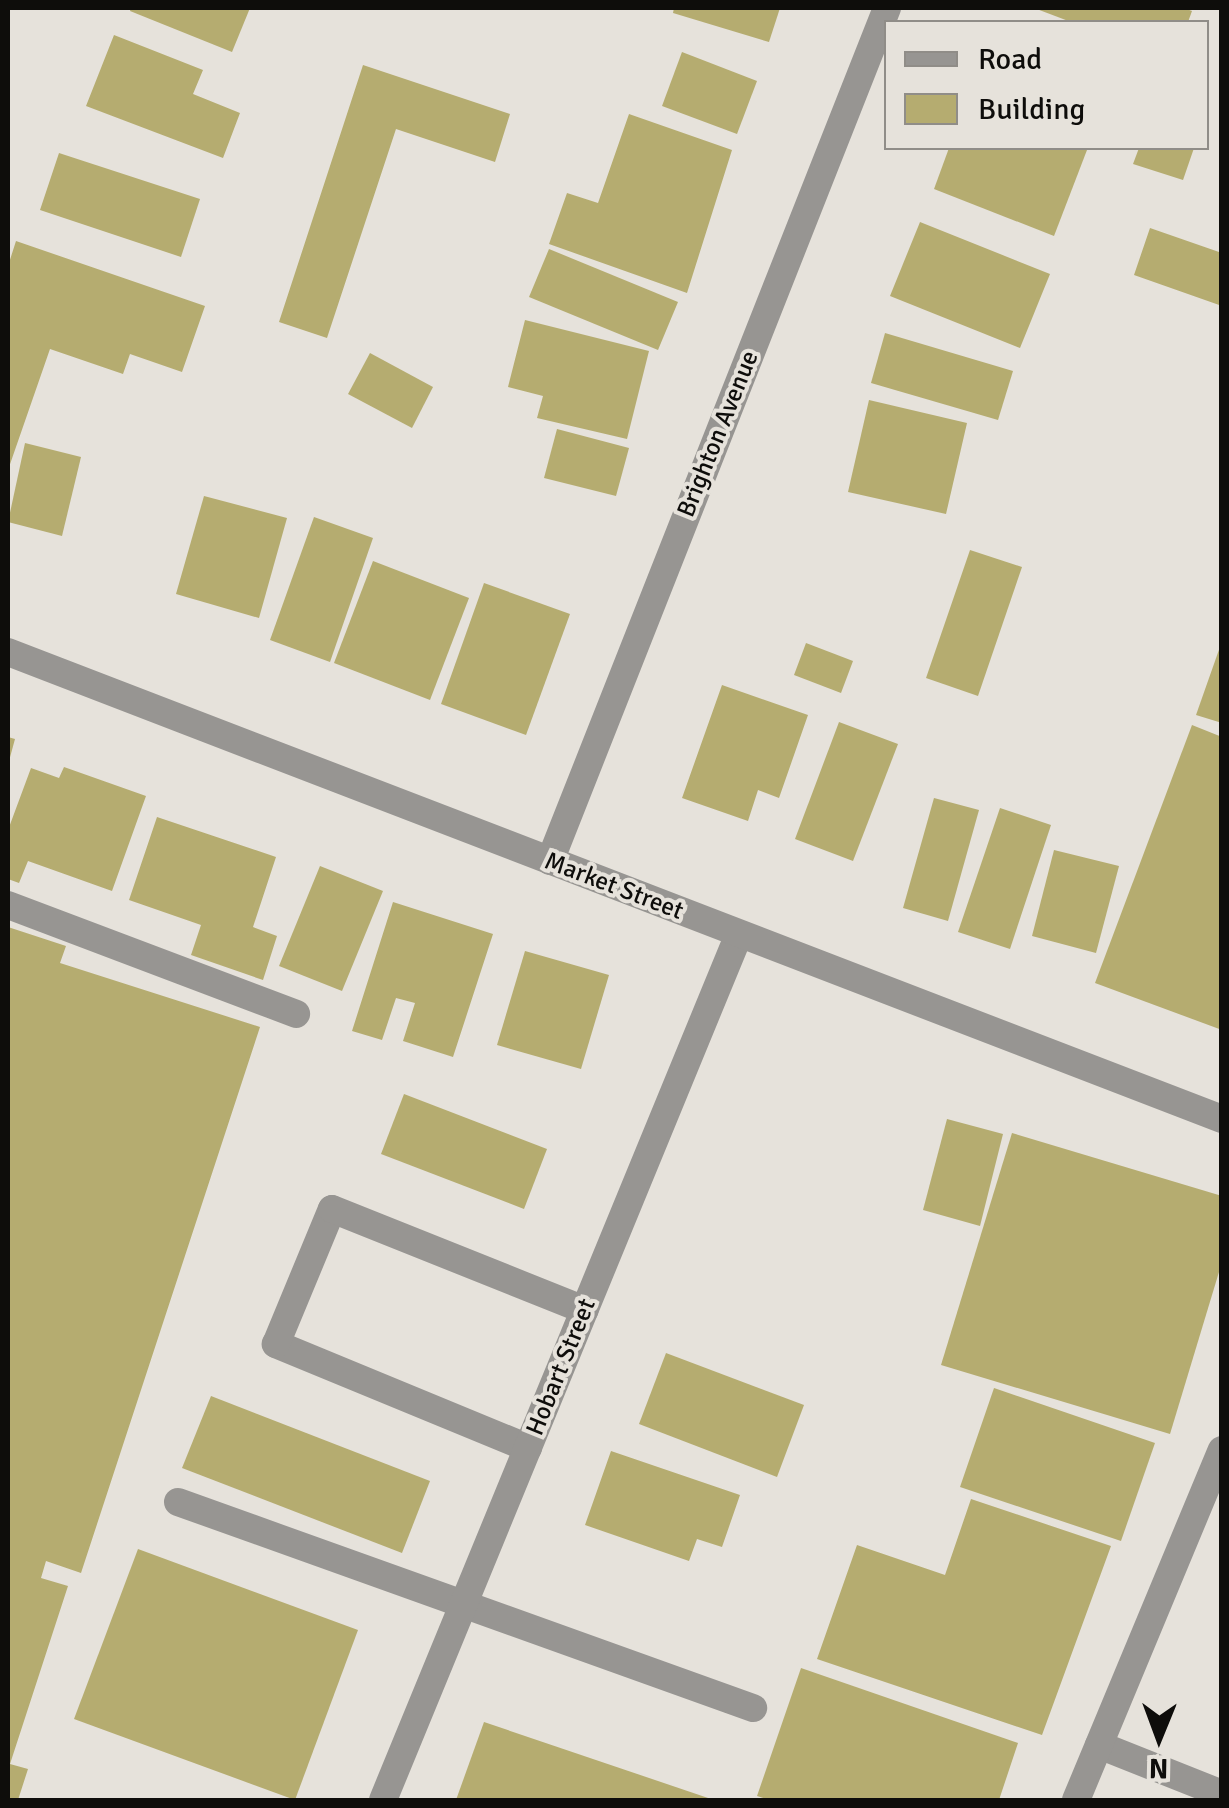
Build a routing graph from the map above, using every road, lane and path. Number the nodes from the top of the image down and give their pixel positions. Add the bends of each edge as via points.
1 (887, 8) edge
2 (8, 652) edge
3 (550, 861) junction
4 (8, 905) edge
5 (739, 934) junction
6 (296, 1014) dead end
7 (1222, 1119) edge
8 (584, 1310) junction
9 (528, 1448) junction
10 (1222, 1450) edge
11 (178, 1502) dead end
12 (464, 1604) junction
13 (753, 1708) dead end
14 (1099, 1745) junction
15 (1222, 1794) edge
16 (383, 1800) edge
17 (1076, 1800) edge

1 - 3 street, Brighton Avenue
2 - 3 street, Market Street
3 - 5 street, Market Street
4 - 6 street
5 - 7 street, Market Street
5 - 8 street, Hobart Street
8 - 9 street, Hobart Street
8 - 9 street via 332,1209 276,1344
9 - 12 street, Hobart Street
10 - 14 street
11 - 12 street
12 - 13 street
12 - 16 street, Hobart Street
14 - 15 street
14 - 17 street

